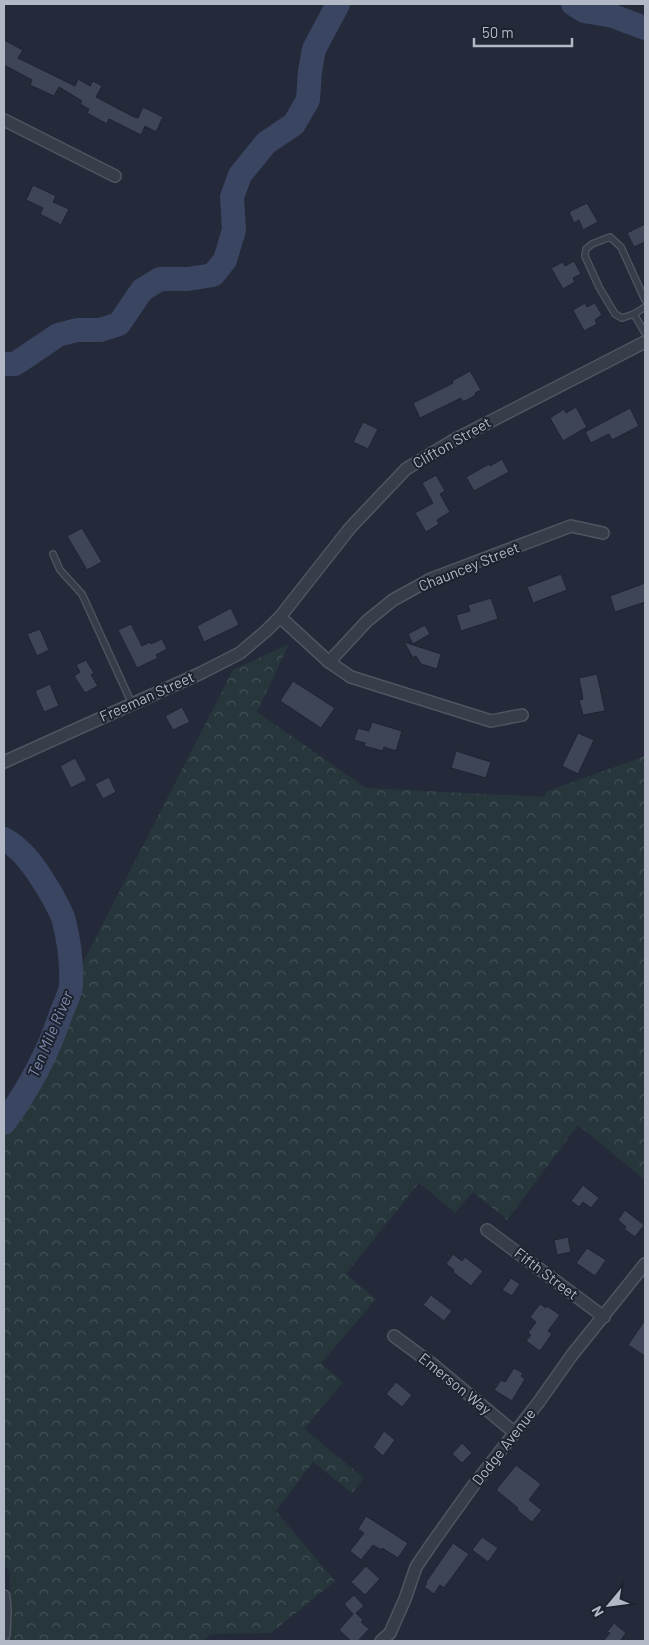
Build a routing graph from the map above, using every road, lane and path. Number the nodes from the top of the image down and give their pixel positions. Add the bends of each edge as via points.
1 (4, 120) edge
2 (114, 176) dead end
3 (645, 300) edge
4 (645, 307) edge
5 (634, 314) junction
6 (645, 333) edge
7 (645, 342) edge
8 (602, 533) dead end
9 (53, 554) dead end
10 (280, 617) junction
11 (329, 662) junction
12 (132, 704) junction
13 (522, 715) dead end
14 (4, 762) edge
15 (487, 1230) dead end
16 (645, 1264) edge
17 (604, 1317) junction
18 (394, 1336) dead end
19 (515, 1433) junction
20 (4, 1596) edge
21 (4, 1635) edge
22 (381, 1641) edge

1 - 2 street
3 - 5 lane via 615,240 610,237 586,248 591,270 615,314 622,318
4 - 5 lane
5 - 6 lane
7 - 10 street, Clifton Street via 454,440 406,470 350,528
8 - 11 street, Chauncey Street via 571,526 430,579 366,621
9 - 12 lane via 60,570 82,594
10 - 11 street
10 - 12 street, Freeman Street via 240,652
11 - 13 street via 351,677 491,721
12 - 14 street, Freeman Street
15 - 17 street, Fifth Street
16 - 17 street, Dodge Avenue
17 - 19 street, Dodge Avenue
18 - 19 street, Emerson Way
19 - 22 street, Dodge Avenue via 416,1567 390,1633
20 - 21 street

